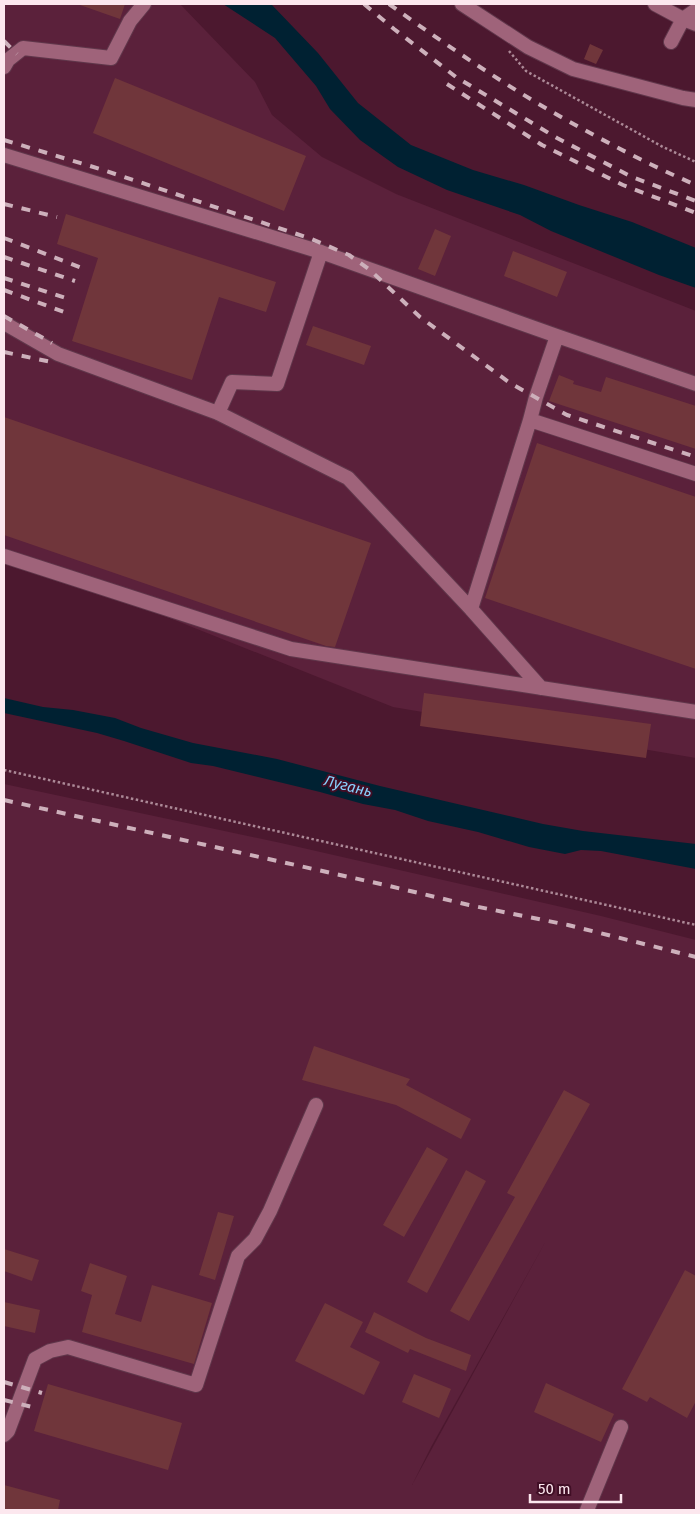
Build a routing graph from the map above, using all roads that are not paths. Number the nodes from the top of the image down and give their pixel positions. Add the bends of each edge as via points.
1 (144, 4) edge
2 (462, 4) edge
3 (655, 4) edge
4 (696, 10) edge
5 (683, 19) junction
6 (696, 24) edge
7 (671, 42) dead end
8 (4, 67) edge
9 (696, 100) edge
10 (4, 155) edge
11 (321, 252) junction
12 (4, 323) edge
13 (557, 336) junction
14 (696, 384) edge
15 (218, 413) junction
16 (530, 420) junction
17 (696, 474) edge
18 (4, 556) edge
19 (471, 609) junction
20 (541, 688) junction
21 (696, 712) edge
22 (316, 1105) dead end
23 (621, 1427) dead end
24 (4, 1435) edge
25 (587, 1510) edge

1 - 8 street via 130,21 111,58 23,48
2 - 9 street via 528,47 573,69
3 - 5 street
4 - 5 street
5 - 6 street
5 - 7 street
10 - 11 street
11 - 13 street
11 - 15 street via 277,384 232,382
12 - 15 street via 58,354
13 - 14 street
13 - 16 street
15 - 19 street via 348,478
16 - 17 street
16 - 19 street
18 - 20 street via 290,649
19 - 20 street
20 - 21 street
22 - 24 street via 270,1212 255,1239 238,1256 196,1385 68,1347 50,1351 35,1359
23 - 25 street

